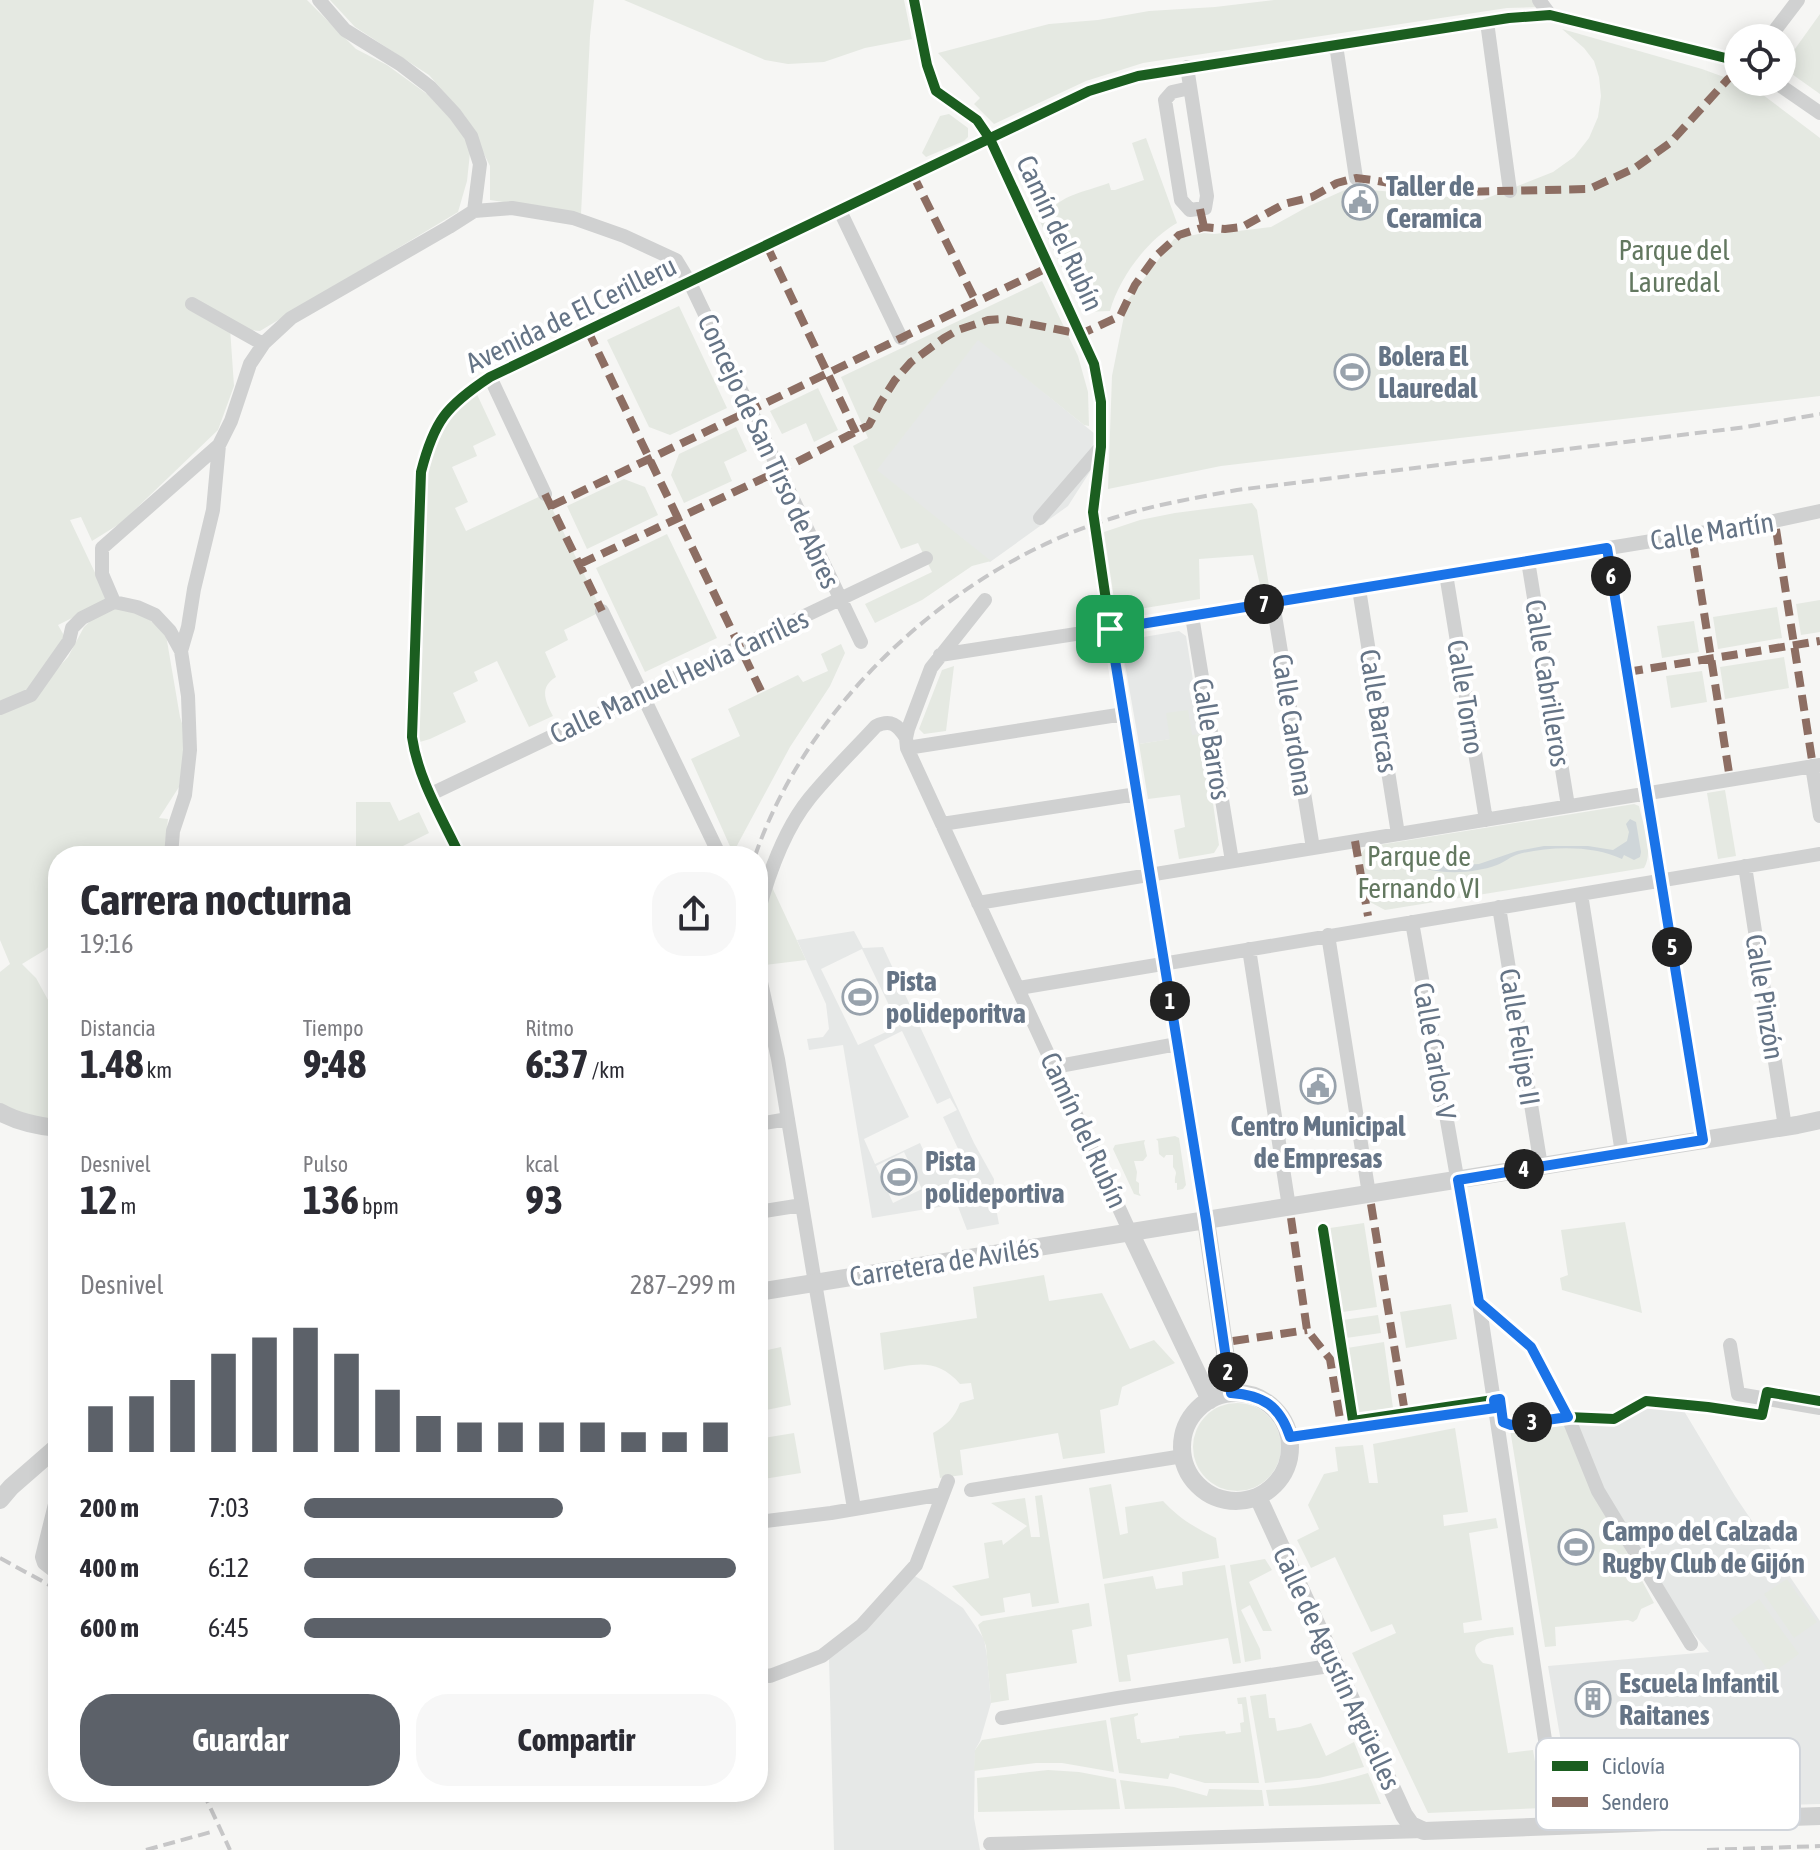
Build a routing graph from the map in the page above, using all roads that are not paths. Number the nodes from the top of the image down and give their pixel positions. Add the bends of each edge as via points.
1 (319, 0) edge
2 (914, 0) edge
3 (1539, 0) edge
4 (1798, 0) edge
5 (1550, 15) junction
6 (1487, 22) junction
7 (1780, 24) edge
8 (1336, 45) junction
9 (1724, 58) edge
10 (1187, 67) junction
11 (1190, 88) junction
12 (1795, 96) edge
13 (1820, 113) edge
14 (990, 139) junction
15 (1356, 178) dead end
16 (1510, 191) dead end
17 (474, 211) junction
18 (840, 211) junction
19 (690, 283) junction
20 (192, 304) dead end
21 (901, 338) dead end
22 (263, 344) junction
23 (490, 377) junction
24 (219, 445) junction
25 (1101, 447) junction
26 (545, 494) dead end
27 (1820, 511) edge
28 (1040, 518) dead end
29 (1607, 548) junction
30 (926, 558) dead end
31 (1528, 561) junction
32 (1446, 574) junction
33 (1359, 589) junction
34 (840, 599) junction
35 (985, 600) dead end
36 (114, 602) junction
37 (1273, 603) junction
38 (602, 611) dead end
39 (1192, 616) junction
40 (1110, 629) junction
41 (861, 642) dead end
42 (181, 651) junction
43 (940, 655) junction
44 (641, 694) junction
45 (0, 708) edge
46 (1124, 714) junction
47 (907, 743) junction
48 (1816, 765) edge
49 (1647, 793) junction
50 (431, 794) junction
51 (1137, 794) junction
52 (1568, 806) junction
53 (1820, 816) edge
54 (1486, 820) junction
55 (942, 824) junction
56 (1398, 834) junction
57 (172, 846) edge
58 (455, 846) edge
59 (715, 846) edge
60 (1313, 848) junction
61 (1820, 854) edge
62 (1232, 861) junction
63 (1745, 866) junction
64 (1150, 875) junction
65 (1661, 880) junction
66 (768, 881) edge
67 (1581, 894) junction
68 (978, 903) junction
69 (1499, 907) junction
70 (1412, 922) junction
71 (1328, 935) junction
72 (1249, 949) junction
73 (1164, 963) junction
74 (1019, 988) junction
75 (768, 1016) edge
76 (1177, 1044) junction
77 (1054, 1067) junction
78 (1, 1113) edge
79 (788, 1119) junction
80 (1820, 1120) edge
81 (768, 1122) edge
82 (1791, 1126) junction
83 (1820, 1126) edge
84 (48, 1127) edge
85 (1703, 1140) junction
86 (1622, 1153) junction
87 (1541, 1166) junction
88 (1456, 1171) junction
89 (1369, 1194) junction
90 (802, 1205) junction
91 (1289, 1207) junction
92 (768, 1210) edge
93 (1206, 1220) junction
94 (1130, 1232) junction
95 (815, 1283) junction
96 (768, 1290) edge
97 (1479, 1302) junction
98 (1730, 1345) dead end
99 (1231, 1393) junction
100 (1210, 1400) junction
101 (1495, 1408) junction
102 (1820, 1408) edge
103 (1290, 1437) junction
104 (1183, 1456) junction
105 (48, 1460) edge
106 (971, 1490) dead end
107 (1258, 1497) junction
108 (0, 1500) edge
109 (854, 1508) junction
110 (768, 1521) edge
111 (48, 1533) edge
112 (48, 1566) edge
113 (1691, 1644) dead end
114 (1336, 1665) junction
115 (768, 1676) edge
116 (1002, 1718) dead end
117 (1545, 1738) edge
118 (1820, 1816) edge
119 (1800, 1817) edge
120 (1536, 1827) edge
121 (1424, 1831) junction
122 (990, 1844) dead end

1 - 17 street via 345,30 400,64 455,114 471,136 480,164
2 - 14 street, Camín del Rubín via 936,91 977,120
3 - 5 street
4 - 7 street
5 - 6 street, Avenida de El Cerilleru
5 - 9 street
6 - 8 street, Avenida de El Cerilleru
6 - 16 street
8 - 10 street, Avenida de El Cerilleru
8 - 15 street
10 - 11 street
10 - 14 street, Avenida de El Cerilleru via 1104,86
11 - 11 street via 1172,92 1165,100 1181,200 1190,210 1205,208 1207,196
12 - 13 street
14 - 18 street, Avenida de El Cerilleru
14 - 25 street, Camín del Rubín via 1094,364
17 - 19 street, Concejo de San Tirso de Abres via 512,208 573,218 676,260
17 - 22 street via 291,318
18 - 19 street, Avenida de El Cerilleru
18 - 21 street
19 - 23 street, Avenida de El Cerilleru
19 - 34 street, Concejo de San Tirso de Abres
20 - 22 street
22 - 24 street
23 - 26 street
23 - 50 street, Avenida de El Cerilleru via 441,418 421,472 412,737
24 - 36 street via 102,548 102,574
24 - 42 street via 213,510
25 - 28 street
25 - 40 street, Camín del Rubín via 1093,512
27 - 29 street, Calle Martín
29 - 31 street, Calle Martín
29 - 49 street
30 - 34 street, Calle Manuel Hevia Carriles
31 - 32 street, Calle Martín
31 - 52 street, Calle Cabrilleros
32 - 33 street, Calle Martín
32 - 54 street, Calle Torno
33 - 37 street, Calle Martín
33 - 56 street, Calle Barcas
34 - 41 street, Concejo de San Tirso de Abres
34 - 44 street, Calle Manuel Hevia Carriles
35 - 43 street
36 - 42 street via 155,615
36 - 45 street via 72,628 69,641 31,695
37 - 39 street, Calle Martín
37 - 60 street, Calle Cardona
38 - 44 street
39 - 40 street, Calle Martín
39 - 62 street, Calle Barros
40 - 43 street, Calle Martín
40 - 46 street, Camín del Rubín
42 - 57 street via 190,750
43 - 47 street
44 - 50 street, Calle Manuel Hevia Carriles
44 - 59 street
46 - 47 street
46 - 51 street, Camín del Rubín
47 - 55 street, Camín del Rubín
47 - 66 street via 898,726 876,726 807,801
48 - 49 street
48 - 53 street
49 - 52 street
49 - 65 street
50 - 58 street, Avenida de El Cerilleru
51 - 55 street
51 - 64 street, Camín del Rubín
52 - 54 street
54 - 56 street
55 - 68 street, Camín del Rubín
56 - 60 street
60 - 62 street
61 - 63 street
62 - 64 street
63 - 65 street
63 - 82 street, Calle Pinzón
64 - 68 street
64 - 73 street, Camín del Rubín
65 - 67 street
65 - 85 street
67 - 69 street
67 - 86 street
68 - 74 street, Camín del Rubín
69 - 70 street
69 - 87 street, Calle Felipe II
70 - 71 street
70 - 88 street, Calle Carlos V
71 - 72 street
71 - 89 street
72 - 73 street
72 - 91 street
73 - 74 street
73 - 76 street, Camín del Rubín
74 - 77 street, Camín del Rubín
75 - 79 street
76 - 77 street
76 - 93 street, Camín del Rubín
77 - 94 street, Camín del Rubín
78 - 84 street
79 - 81 street
79 - 90 street
80 - 82 street
82 - 83 street
82 - 85 street, Carretera de Avilés
85 - 86 street, Carretera de Avilés
86 - 87 street, Carretera de Avilés
87 - 88 street, Carretera de Avilés
88 - 89 street, Carretera de Avilés
88 - 97 street, Calle Carlos V
89 - 91 street, Carretera de Avilés
90 - 92 street
90 - 95 street
91 - 93 street, Carretera de Avilés
93 - 94 street, Carretera de Avilés
93 - 99 street
94 - 95 street, Carretera de Avilés
94 - 100 street
95 - 96 street, Carretera de Avilés
95 - 109 street
97 - 101 street, Calle Carlos V
97 - 113 street via 1531,1347 1568,1417 1598,1491
98 - 102 street via 1738,1394
99 - 100 street
99 - 103 street via 1262,1399 1276,1409
100 - 104 street via 1187,1424
101 - 103 street
101 - 117 street, Calle Carlos V
103 - 107 street via 1285,1473
104 - 106 street
104 - 107 street via 1188,1472 1210,1495 1226,1501
105 - 108 street
107 - 114 street, Calle de Agustín Argüelles
109 - 110 street
109 - 115 street via 946,1488 916,1565 862,1625 822,1656
111 - 112 street via 42,1557
114 - 116 street
114 - 121 street, Calle de Agustín Argüelles via 1404,1815
118 - 119 street
120 - 121 street
121 - 122 street

